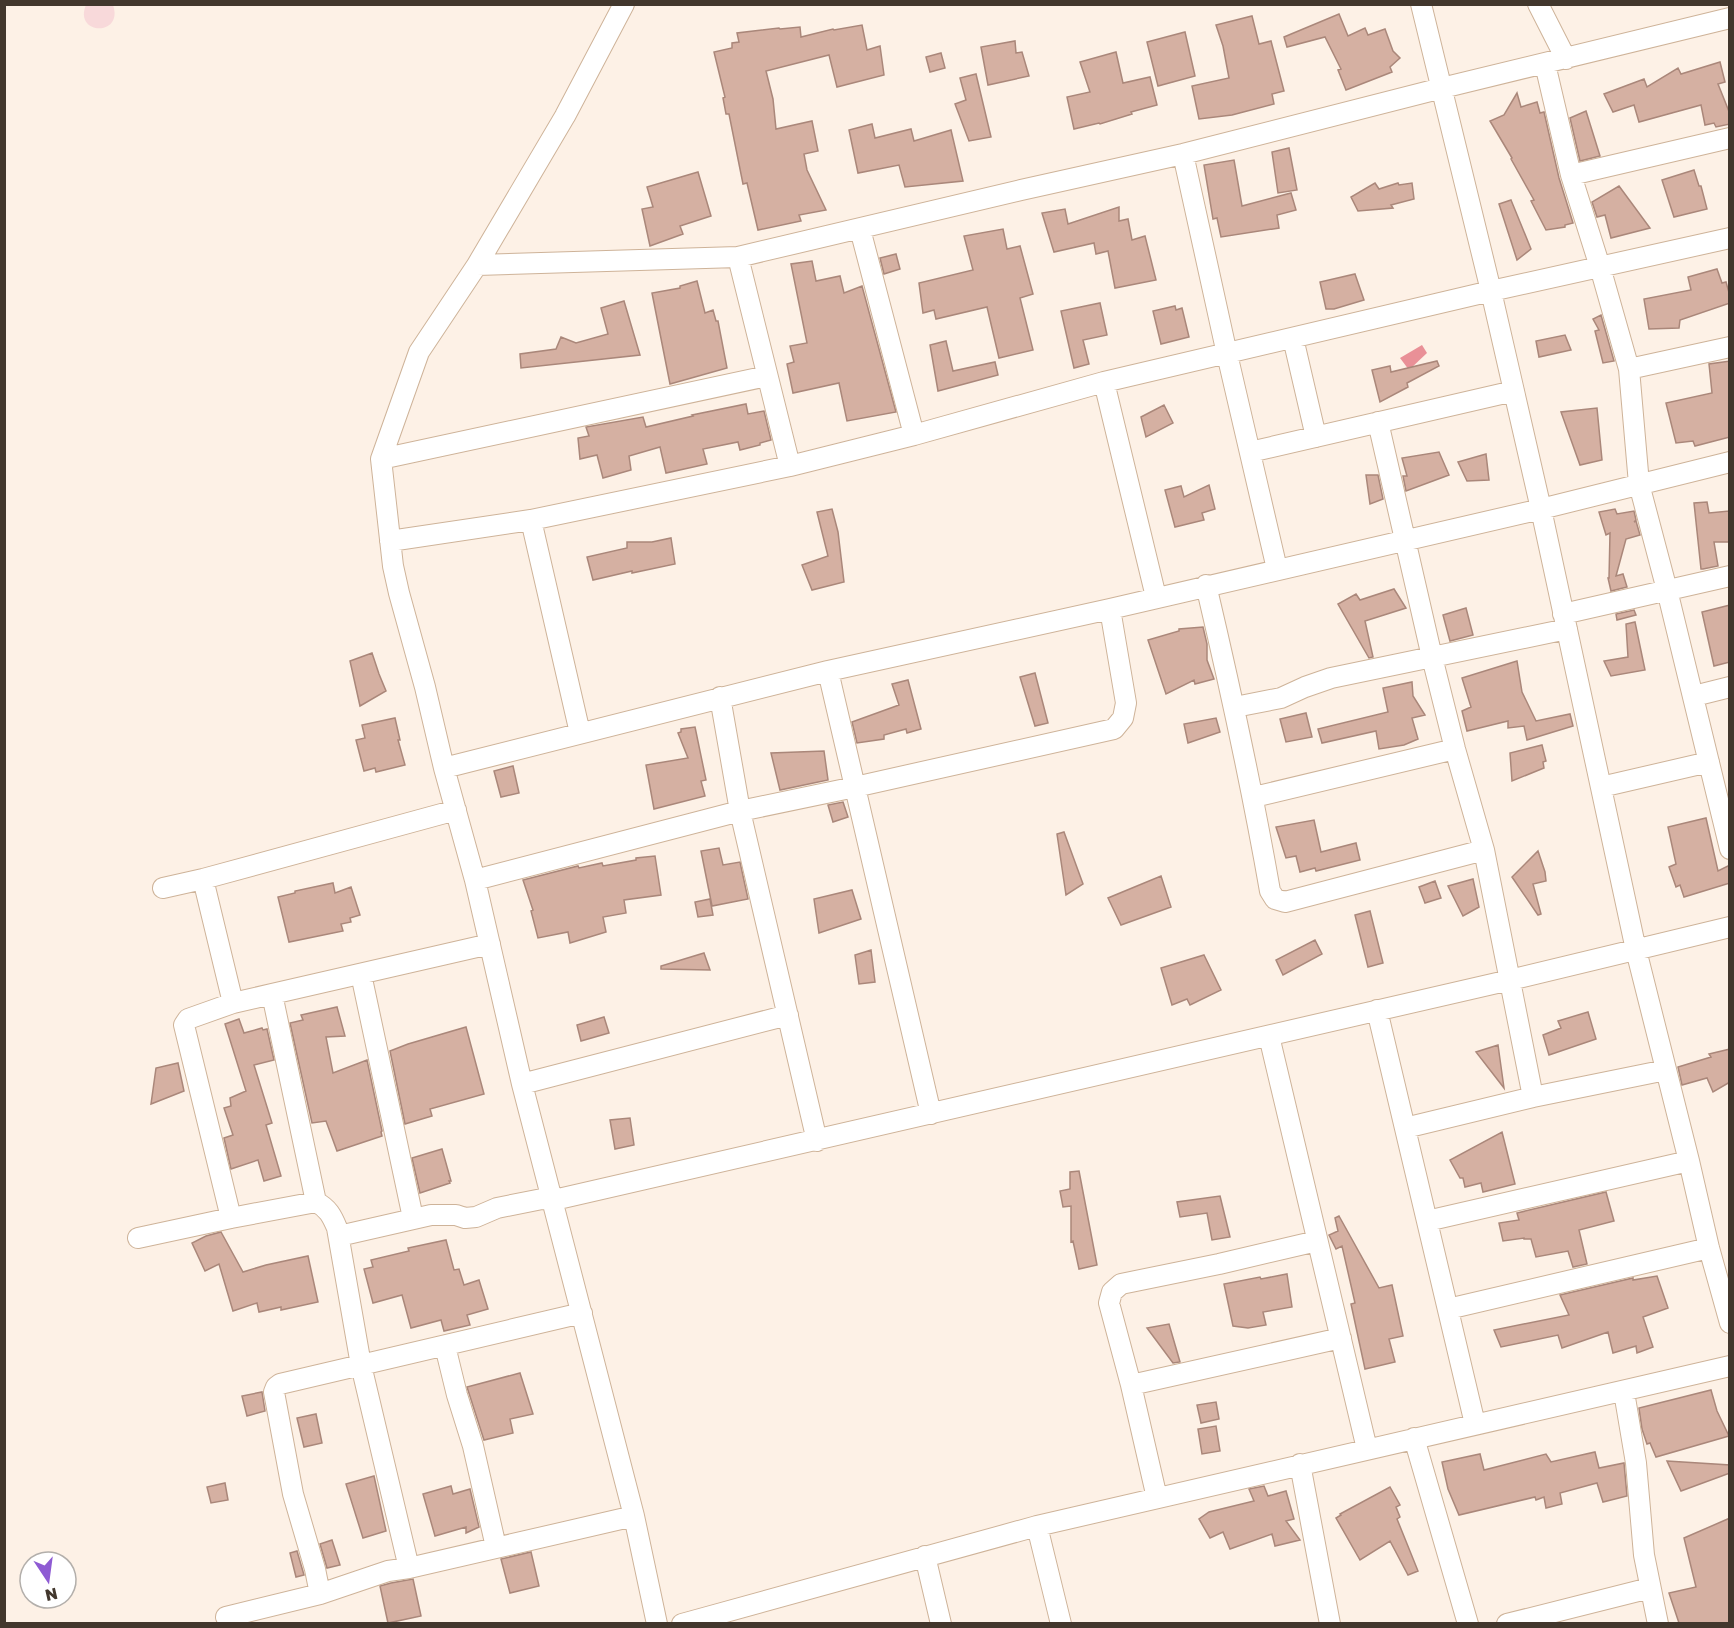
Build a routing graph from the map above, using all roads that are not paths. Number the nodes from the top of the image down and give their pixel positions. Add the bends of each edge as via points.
1 (624, 4) edge
2 (1421, 4) edge
3 (1538, 4) edge
4 (1730, 18) edge
5 (1566, 59) junction
6 (1545, 64) junction
7 (1442, 88) junction
8 (1730, 138) edge
9 (1183, 154) junction
10 (1571, 176) junction
11 (860, 229) junction
12 (1730, 238) edge
13 (738, 257) junction
14 (477, 265) junction
15 (1600, 267) junction
16 (1491, 291) junction
17 (1293, 338) junction
18 (1730, 347) edge
19 (1227, 354) junction
20 (1629, 369) junction
21 (767, 376) junction
22 (1104, 382) junction
23 (1514, 391) junction
24 (1378, 422) junction
25 (914, 435) junction
26 (1316, 437) junction
27 (1250, 452) junction
28 (381, 459) junction
29 (1730, 462) edge
30 (790, 466) junction
31 (1639, 484) junction
32 (1541, 508) junction
33 (531, 520) junction
34 (1405, 540) junction
35 (390, 541) junction
36 (1277, 569) junction
37 (1730, 576) edge
38 (1206, 585) junction
39 (1668, 590) junction
40 (1156, 597) junction
41 (1110, 609) junction
42 (1565, 621) junction
43 (1432, 657) junction
44 (828, 671) junction
45 (1730, 687) edge
46 (1694, 696) junction
47 (720, 697) junction
48 (1235, 707) junction
49 (580, 733) junction
50 (1455, 749) junction
51 (1709, 762) junction
52 (444, 768) junction
53 (855, 787) junction
54 (1601, 787) junction
55 (1723, 790) edge
56 (1254, 797) junction
57 (456, 810) junction
58 (740, 811) junction
59 (1730, 849) edge
60 (1484, 850) junction
61 (203, 879) junction
62 (475, 880) junction
63 (164, 888) dead end
64 (1730, 927) edge
65 (490, 944) junction
66 (1636, 950) junction
67 (360, 974) junction
68 (1510, 980) junction
69 (272, 994) junction
70 (233, 1004) junction
71 (1377, 1010) junction
72 (788, 1015) junction
73 (1269, 1036) junction
74 (1666, 1070) junction
75 (522, 1084) junction
76 (1533, 1097) junction
77 (931, 1114) junction
78 (1405, 1128) junction
79 (817, 1141) junction
80 (1689, 1161) junction
81 (554, 1200) junction
82 (316, 1202) junction
83 (231, 1218) junction
84 (413, 1218) junction
85 (1427, 1221) junction
86 (339, 1236) junction
87 (138, 1238) dead end
88 (1317, 1241) junction
89 (1709, 1248) junction
90 (1448, 1309) junction
91 (582, 1313) junction
92 (1730, 1323) edge
93 (1341, 1338) junction
94 (445, 1346) junction
95 (361, 1365) junction
96 (1730, 1366) edge
97 (1131, 1385) junction
98 (1624, 1392) junction
99 (1475, 1424) junction
100 (1414, 1438) junction
101 (1367, 1449) junction
102 (1300, 1464) junction
103 (1157, 1498) junction
104 (634, 1516) junction
105 (1037, 1526) junction
106 (496, 1547) junction
107 (925, 1556) junction
108 (409, 1568) junction
109 (1650, 1588) junction
110 (320, 1594) junction
111 (226, 1617) dead end
112 (657, 1623) edge
113 (682, 1623) edge
114 (941, 1623) edge
115 (1061, 1623) edge
116 (1330, 1623) edge
117 (1468, 1623) edge
118 (1507, 1623) edge
119 (1658, 1623) edge

1 - 14 street via 565,116
2 - 7 street
3 - 5 street
4 - 5 street
5 - 6 street
6 - 7 street
6 - 10 street
7 - 9 street
7 - 16 street
8 - 10 street
9 - 11 street
9 - 19 street
10 - 15 street
11 - 13 street
11 - 25 street
12 - 15 street
13 - 14 street
13 - 21 street
14 - 28 street via 418,352
15 - 16 street
15 - 20 street
16 - 17 street
16 - 23 street
17 - 19 street
17 - 26 street
18 - 20 street
19 - 22 street
19 - 27 street
20 - 31 street
21 - 28 street
21 - 30 street
22 - 25 street
22 - 40 street
23 - 24 street
23 - 32 street
24 - 26 street
24 - 34 street
25 - 30 street
26 - 27 street
27 - 36 street
28 - 35 street
29 - 31 street
30 - 33 street
31 - 32 street
31 - 39 street
32 - 34 street
32 - 42 street
33 - 35 street
33 - 49 street
34 - 36 street
34 - 43 street
35 - 52 street via 399,593
36 - 38 street
37 - 39 street
38 - 40 street
38 - 48 street
39 - 42 street
39 - 46 street
40 - 41 street
41 - 44 street
41 - 53 street via 1126,703 1123,718 1114,729
42 - 43 street
42 - 54 street
43 - 48 street via 1331,678 1281,698
43 - 50 street
44 - 47 street
44 - 53 street
45 - 46 street
46 - 51 street
47 - 49 street
47 - 58 street
48 - 56 street
49 - 52 street
50 - 56 street
50 - 60 street
51 - 54 street
51 - 55 street
52 - 57 street
53 - 58 street
53 - 77 street
54 - 66 street
55 - 59 street
56 - 60 street via 1270,891 1275,899 1285,902
57 - 61 street
57 - 62 street
58 - 62 street
58 - 72 street
60 - 68 street
61 - 63 street
61 - 70 street
62 - 65 street
64 - 66 street
65 - 67 street
65 - 75 street
66 - 68 street
66 - 74 street
67 - 69 street
67 - 84 street
68 - 71 street
68 - 76 street
69 - 70 street
69 - 82 street
70 - 83 street via 188,1019 184,1025
71 - 73 street
71 - 78 street
72 - 75 street
72 - 79 street
73 - 77 street
73 - 88 street
74 - 76 street
74 - 80 street
75 - 81 street
76 - 78 street
77 - 79 street
78 - 85 street
79 - 81 street
80 - 85 street
80 - 89 street
81 - 84 street via 505,1206 476,1217
81 - 91 street
82 - 83 street
82 - 86 street via 333,1216
83 - 87 street
84 - 86 street
85 - 90 street
86 - 95 street
88 - 93 street
88 - 97 street via 1121,1284 1112,1292 1109,1303
89 - 90 street
89 - 92 street
90 - 99 street
91 - 94 street
91 - 104 street
93 - 97 street
93 - 101 street
94 - 95 street
94 - 106 street
95 - 108 street
95 - 110 street via 280,1384 274,1392 293,1494
96 - 98 street
97 - 103 street
98 - 99 street
98 - 109 street
99 - 100 street
100 - 101 street
100 - 117 street
101 - 102 street
102 - 103 street
102 - 116 street
103 - 105 street
104 - 106 street
104 - 112 street
105 - 107 street
105 - 115 street
106 - 108 street
107 - 113 street
107 - 114 street
108 - 110 street via 388,1570
109 - 118 street
109 - 119 street
110 - 111 street

